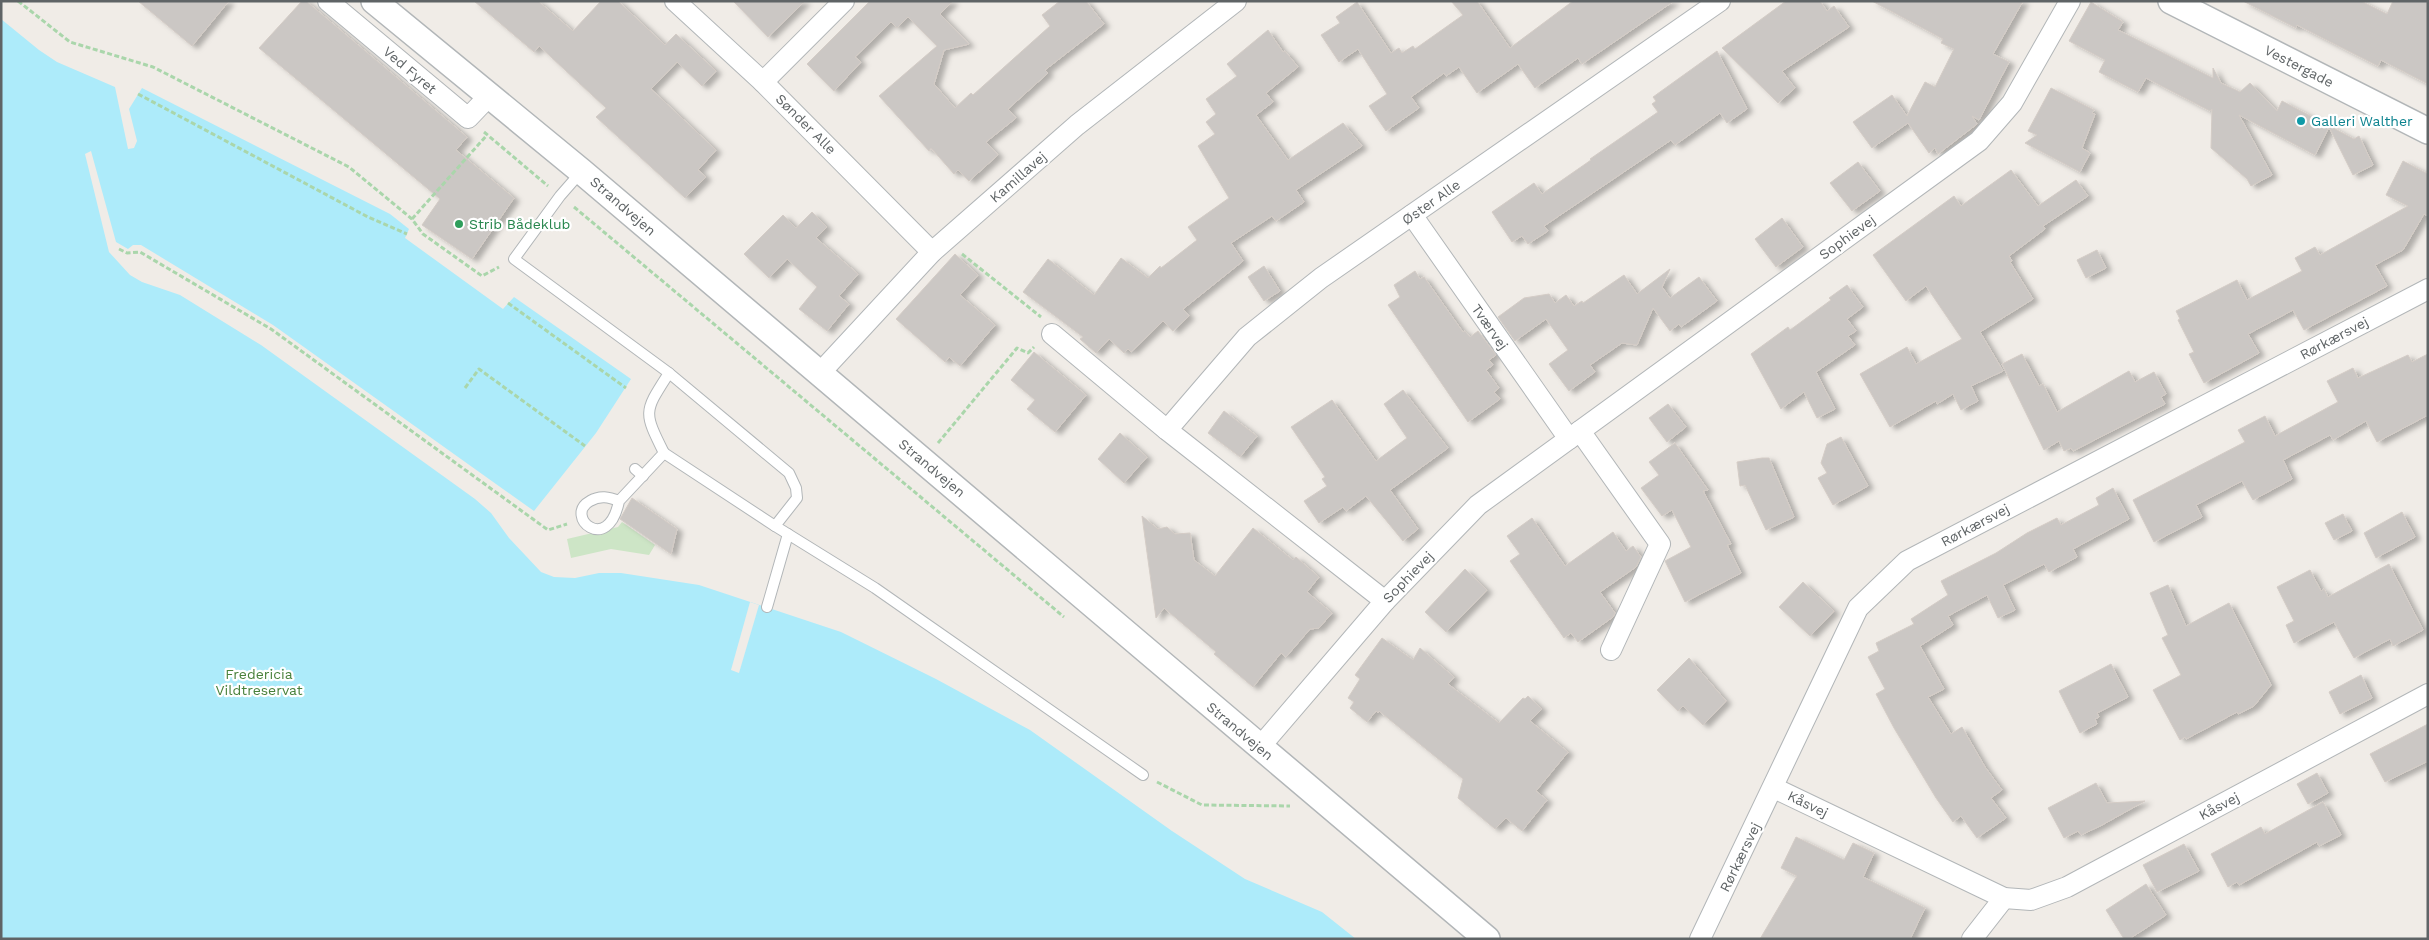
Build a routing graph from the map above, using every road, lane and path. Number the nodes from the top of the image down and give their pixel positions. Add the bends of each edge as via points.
1 (18, 1) edge
2 (328, 1) edge
3 (374, 1) edge
4 (675, 1) edge
5 (844, 1) edge
6 (1236, 1) edge
7 (1720, 1) edge
8 (2070, 1) edge
9 (2171, 1) edge
10 (763, 82) junction
11 (138, 94) dead end
12 (490, 95) junction
13 (468, 118) junction
14 (2428, 131) edge
15 (487, 134) junction
16 (581, 171) junction
17 (560, 196) junction
18 (1412, 215) junction
19 (412, 219) junction
20 (407, 234) dead end
21 (119, 249) dead end
22 (932, 252) junction
23 (514, 259) junction
24 (2428, 289) edge
25 (508, 304) dead end
26 (1052, 334) junction
27 (669, 373) junction
28 (819, 374) junction
29 (465, 388) dead end
30 (626, 388) dead end
31 (1167, 430) junction
32 (1574, 435) junction
33 (585, 446) dead end
34 (664, 452) junction
35 (923, 460) junction
36 (619, 501) junction
37 (582, 519) junction
38 (775, 526) junction
39 (788, 534) junction
40 (1385, 601) junction
41 (767, 607) dead end
42 (1068, 620) dead end
43 (1612, 650) dead end
44 (2428, 694) edge
45 (1259, 748) junction
46 (1143, 775) joint
47 (1774, 788) junction
48 (1285, 801) dead end
49 (2004, 898) junction
50 (1487, 939) edge
51 (1700, 939) edge
52 (1972, 939) edge

1 - 19 path via 70,42 153,67 349,167
2 - 13 street, Ved Fyret
3 - 12 street, Strandvejen
4 - 10 street, Sønder Alle
5 - 10 street
6 - 22 street, Kamillavej via 1077,125
7 - 18 street, Øster Alle
8 - 32 street, Sophievej via 2012,103 1979,141
9 - 14 street, Vestergade
10 - 22 street, Sønder Alle
11 - 20 path via 368,218
12 - 13 street
12 - 16 street, Strandvejen
13 - 15 path
15 - 17 path
15 - 19 path
16 - 17 lane
16 - 28 street, Strandvejen
17 - 23 lane
17 - 42 path
18 - 31 street, Øster Alle via 1321,278 1247,337
18 - 32 street, Tværvej
19 - 23 path via 423,234 482,276
21 - 37 path via 127,253 140,252 270,328 548,530
22 - 26 path via 956,249 1050,323
22 - 28 street, Kamillavej
23 - 27 lane
24 - 47 street, Rørkærsvej via 1907,561 1858,608
25 - 30 path
26 - 31 street
26 - 35 path via 1028,353 1017,348
27 - 34 lane via 650,403 649,423
27 - 38 lane via 789,473 797,498
28 - 35 street, Strandvejen
29 - 33 path via 479,370
31 - 40 street
32 - 40 street, Sophievej via 1478,505
32 - 43 street via 1660,544
34 - 36 lane via 639,473
34 - 38 lane
35 - 45 street, Strandvejen
36 - 37 lane via 608,496 595,498 581,510
36 - 37 lane via 616,517 608,526 599,530 588,527
38 - 39 lane
39 - 41 lane
39 - 46 lane via 875,588
40 - 45 street, Sophievej
44 - 49 street, Kåsvej via 2067,887 2031,900
45 - 50 street, Strandvejen
46 - 48 path via 1202,806 1291,806
47 - 49 street, Kåsvej
47 - 51 street, Rørkærsvej
49 - 52 street

